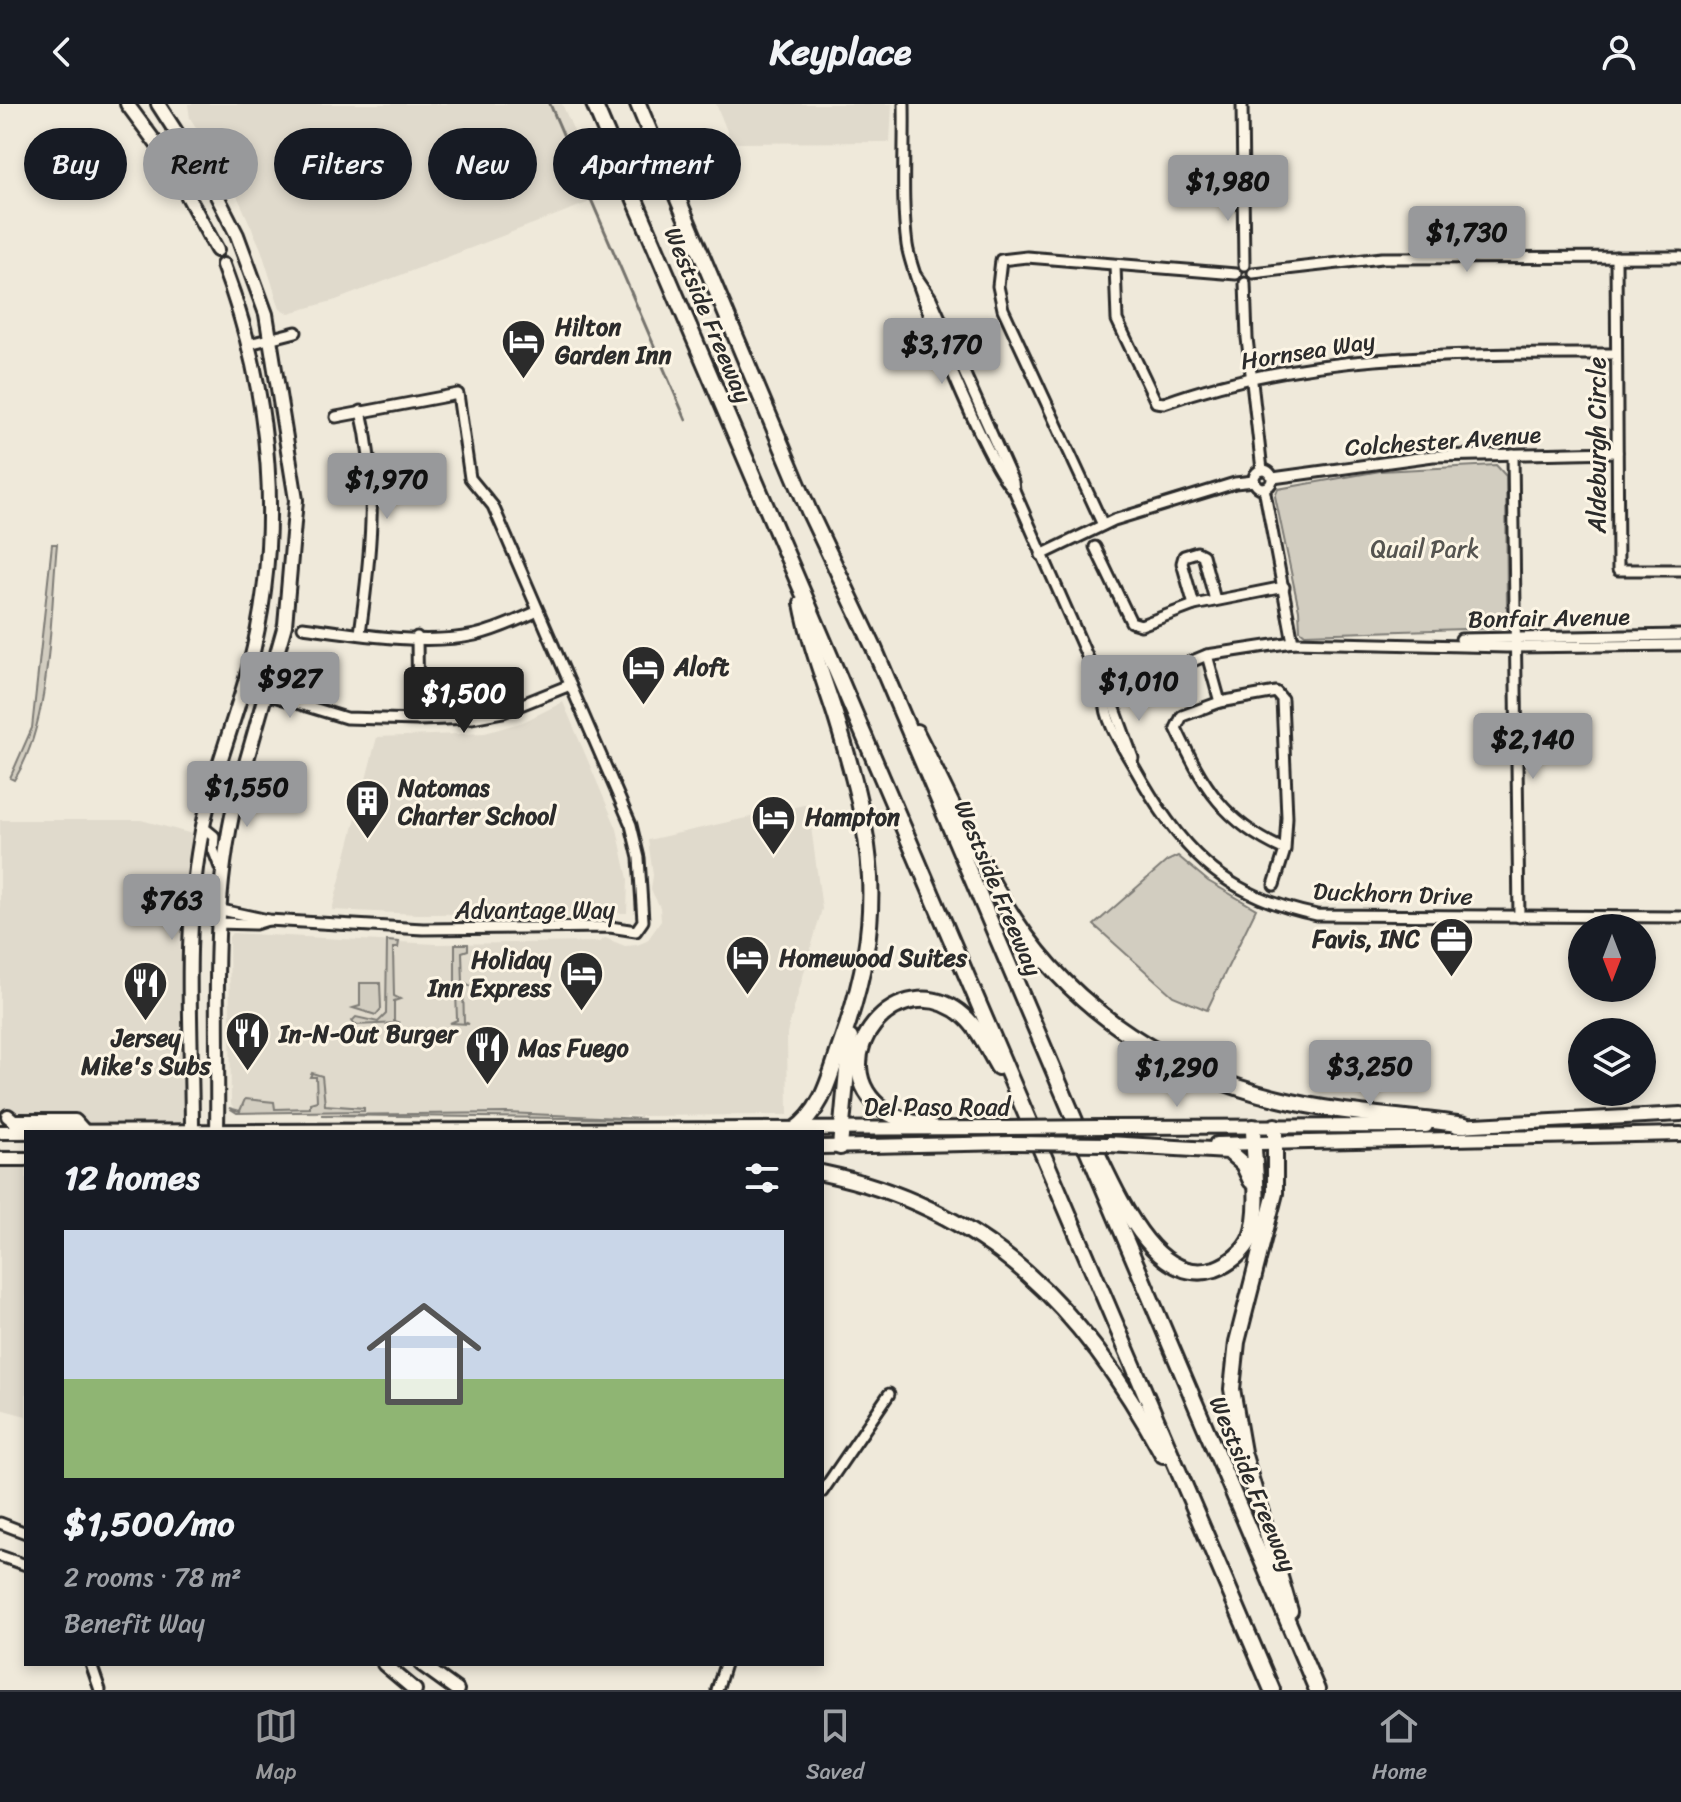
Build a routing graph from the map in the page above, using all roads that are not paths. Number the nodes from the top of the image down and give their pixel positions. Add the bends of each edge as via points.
1 (127, 104) edge
2 (158, 104) edge
3 (594, 104) edge
4 (638, 104) edge
5 (904, 104) edge
6 (1242, 104) edge
7 (217, 250) joint
8 (1616, 257) junction
9 (1681, 257) edge
10 (223, 265) joint
11 (1115, 265) junction
12 (1244, 265) junction
13 (1253, 273) junction
14 (1236, 274) junction
15 (1245, 283) junction
16 (296, 332) dead end
17 (271, 338) junction
18 (249, 344) junction
19 (1616, 354) junction
20 (1251, 380) junction
21 (361, 411) junction
22 (336, 417) dead end
23 (1617, 452) junction
24 (1513, 454) junction
25 (1262, 470) junction
26 (1273, 478) junction
27 (1254, 481) junction
28 (1264, 488) junction
29 (1103, 525) junction
30 (1095, 547) dead end
31 (1041, 555) junction
32 (1681, 570) edge
33 (798, 579) junction
34 (1284, 587) junction
35 (1215, 600) junction
36 (1194, 605) junction
37 (538, 611) junction
38 (303, 627) dead end
39 (360, 633) junction
40 (1681, 635) edge
41 (417, 637) junction
42 (1293, 642) junction
43 (1517, 642) junction
44 (1681, 645) edge
45 (874, 648) junction
46 (1207, 655) junction
47 (570, 685) junction
48 (244, 687) junction
49 (267, 695) junction
50 (1105, 697) junction
51 (1220, 702) junction
52 (418, 720) junction
53 (203, 827) junction
54 (1285, 850) junction
55 (221, 870) junction
56 (1274, 885) dead end
57 (216, 916) junction
58 (1519, 917) junction
59 (1681, 917) edge
60 (856, 1002) junction
61 (1054, 1073) junction
62 (1024, 1109) junction
63 (1681, 1114) edge
64 (8, 1116) dead end
65 (1465, 1125) junction
66 (1275, 1126) junction
67 (932, 1127) junction
68 (1253, 1127) junction
69 (83, 1130) edge
70 (192, 1130) edge
71 (217, 1130) edge
72 (794, 1130) joint
73 (841, 1130) junction
74 (0, 1132) edge
75 (24, 1132) edge
76 (1681, 1134) edge
77 (1108, 1144) junction
78 (1253, 1144) junction
79 (1274, 1144) junction
80 (824, 1147) edge
81 (840, 1147) junction
82 (0, 1159) edge
83 (24, 1159) edge
84 (824, 1174) edge
85 (1254, 1196) junction
86 (889, 1394) dead end
87 (824, 1489) edge
88 (0, 1523) edge
89 (24, 1532) edge
90 (1207, 1537) junction
91 (0, 1556) edge
92 (24, 1564) edge
93 (1295, 1635) junction
94 (92, 1666) edge
95 (386, 1666) edge
96 (424, 1666) edge
97 (724, 1666) edge
98 (100, 1690) edge
99 (415, 1690) edge
100 (457, 1690) edge
101 (717, 1690) edge
102 (1272, 1690) edge
103 (1317, 1690) edge

1 - 7 main road via 167,158
2 - 17 main road via 193,153 237,235
3 - 33 highway, Westside Freeway
4 - 45 highway, Westside Freeway via 809,511
5 - 31 street via 905,224 916,276 931,298
6 - 12 street
7 - 10 street
8 - 9 street
8 - 13 street via 1382,258
8 - 19 street, Aldeburgh Circle
10 - 18 main road
11 - 14 street
11 - 20 street, Hornsea Way via 1117,320 1156,402
11 - 29 street via 1009,257 1001,260 998,271 1003,309
12 - 13 street
12 - 14 street
13 - 15 street
14 - 15 street
15 - 20 street
16 - 17 street
17 - 18 street
17 - 49 main road via 296,500 285,625
18 - 48 main road via 264,415 270,511 262,609
19 - 20 street, Hornsea Way via 1400,358
19 - 23 street, Aldeburgh Circle
20 - 25 street
21 - 22 street
21 - 37 street via 458,394 470,478 493,506
21 - 39 street via 371,506
23 - 24 street, Colchester Avenue
23 - 32 street, Aldeburgh Circle via 1618,570
24 - 26 street, Colchester Avenue via 1384,461
24 - 43 street
25 - 26 street
25 - 27 street
26 - 28 street
27 - 28 street
27 - 29 street
28 - 34 street
29 - 31 street
30 - 36 street via 1131,622 1141,625
31 - 50 street
33 - 60 highway via 870,852 871,923
33 - 62 highway, Westside Freeway
34 - 35 street
34 - 42 street
35 - 36 street
35 - 36 street via 1203,555 1197,552 1184,556 1182,563
37 - 41 street via 478,634
37 - 47 street
38 - 39 street
39 - 41 street
40 - 43 street, Bonfair Avenue
41 - 52 street
42 - 43 street, Bonfair Avenue
42 - 46 street, Bonfair Avenue
43 - 44 street, Bonfair Avenue
43 - 58 street
45 - 61 highway, Westside Freeway
45 - 65 highway via 1014,919 1053,968 1103,1016 1165,1057 1235,1087 1282,1100
46 - 50 street, Bonfair Avenue
46 - 51 street
47 - 52 street via 494,714
47 - 57 street, Advantage Way via 634,836 643,921 636,931 423,929 268,920 255,924
48 - 49 street
48 - 53 main road
49 - 52 street via 346,718
49 - 55 main road
50 - 58 street, Duckhorn Drive via 1114,706 1137,772 1166,823 1201,861 1236,886 1275,904 1342,917
51 - 54 street via 1276,692 1282,699
51 - 54 street via 1182,716 1176,728 1202,782 1225,810
53 - 55 street via 214,836
53 - 70 main road via 190,924
54 - 56 street
55 - 57 main road
57 - 71 main road
58 - 59 street, Duckhorn Drive
60 - 72 highway via 821,1101 809,1120
60 - 73 highway
61 - 85 highway via 1146,1242 1170,1264 1204,1271 1238,1254 1251,1237
61 - 93 highway, Westside Freeway
62 - 67 highway via 963,1015 933,1001 911,1001 885,1013 870,1028 860,1069 871,1096 884,1110
62 - 90 highway, Westside Freeway
63 - 65 main road, Del Paso Road
64 - 69 main road via 14,1121 75,1121
65 - 66 main road, Del Paso Road
66 - 68 main road, Del Paso Road
66 - 79 highway
67 - 68 main road, Del Paso Road, bridge
67 - 73 main road, Del Paso Road
68 - 78 highway
72 - 73 main road, Del Paso Road
73 - 81 highway
74 - 75 main road, Del Paso Road
76 - 79 main road, Del Paso Road
77 - 78 main road, Del Paso Road
77 - 81 main road, Del Paso Road, bridge
77 - 85 highway via 1228,1151 1243,1164
78 - 79 main road, Del Paso Road
78 - 85 highway
79 - 93 highway via 1275,1193 1237,1342 1232,1389 1240,1442 1286,1587
80 - 81 main road, Del Paso Road
82 - 83 main road
84 - 90 highway via 895,1193 943,1215 1036,1281 1094,1343 1132,1398
86 - 87 street
88 - 89 street
90 - 102 highway, Westside Freeway
91 - 92 street
93 - 103 highway, Westside Freeway
94 - 98 street
95 - 99 main road
96 - 100 main road
97 - 101 street

